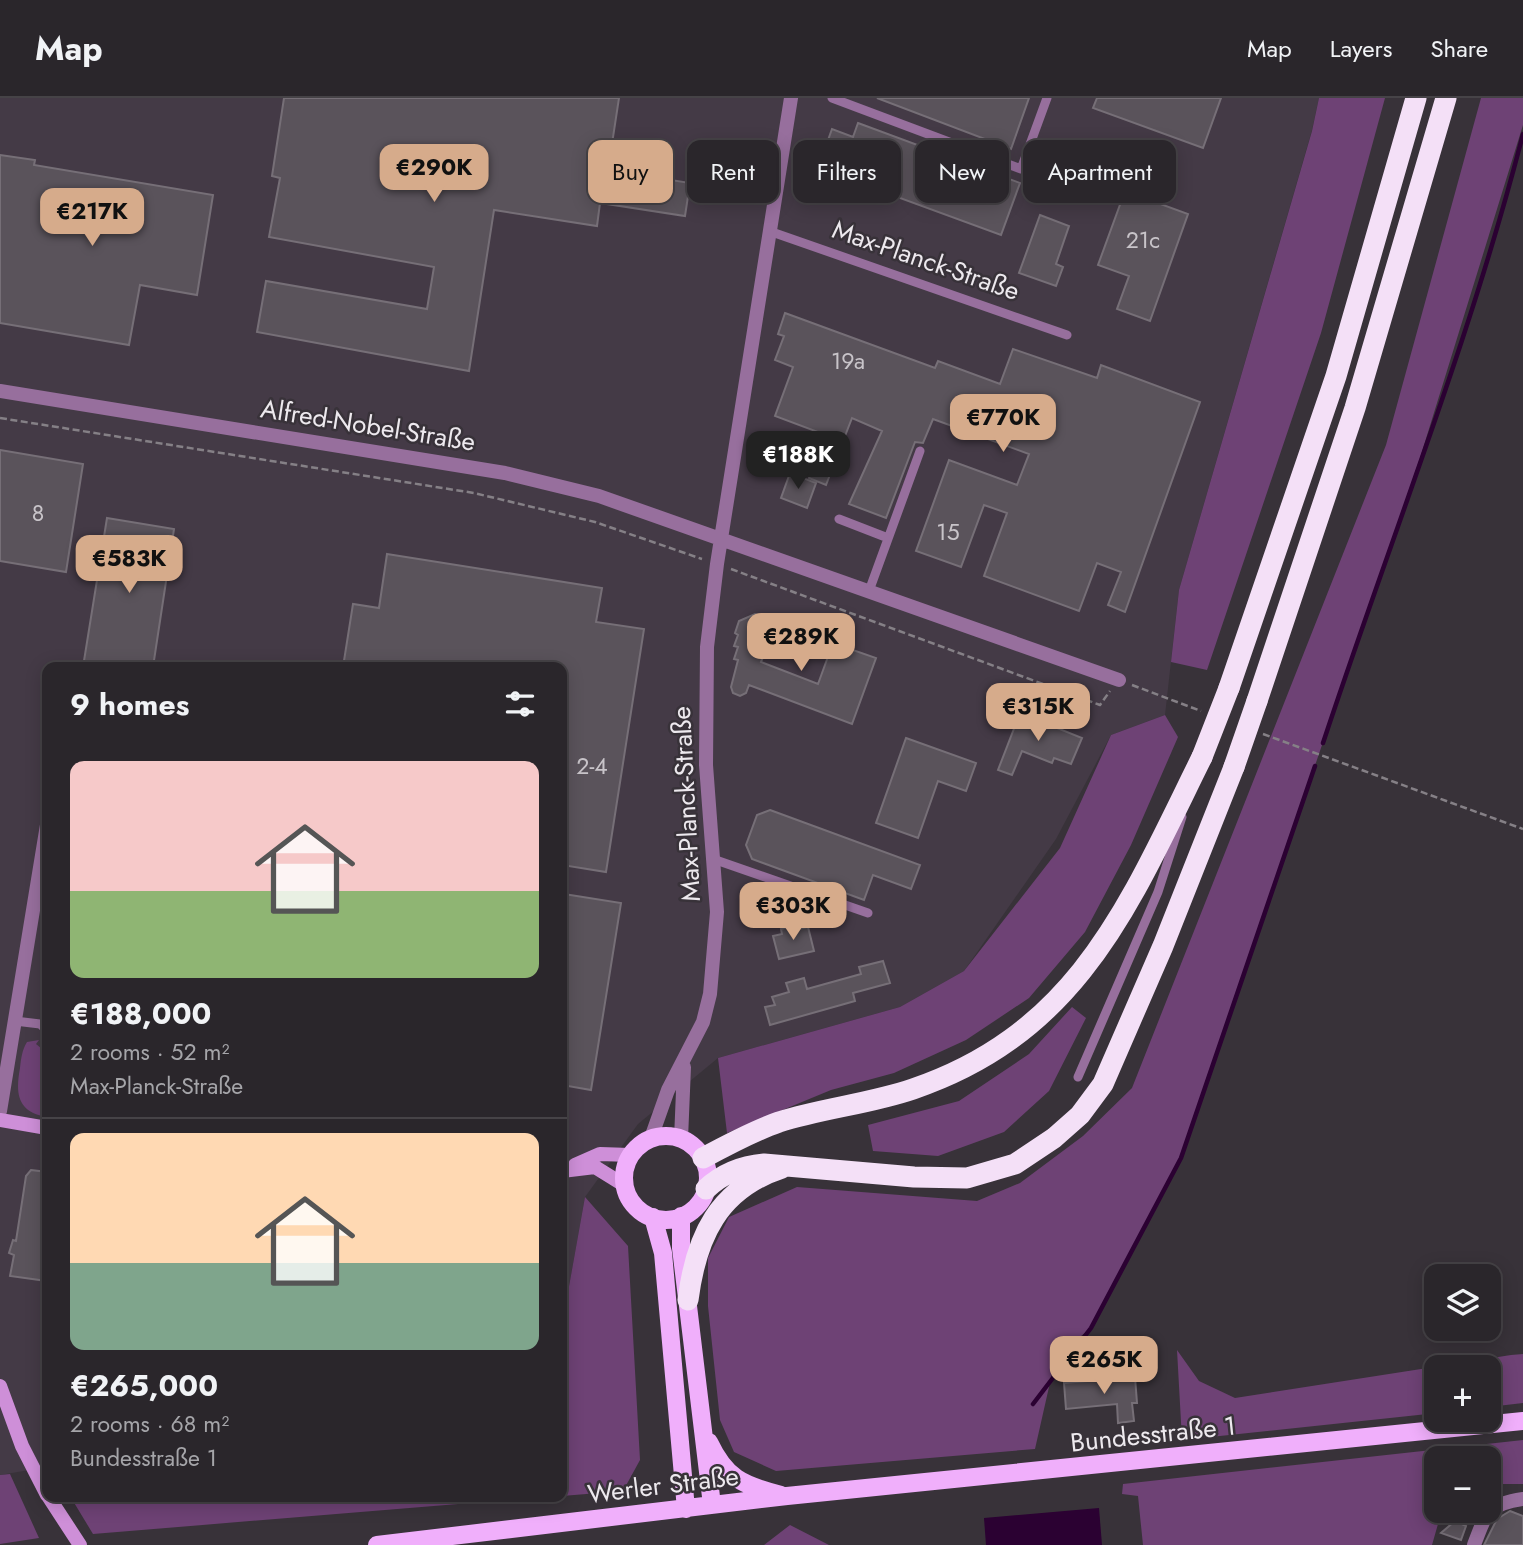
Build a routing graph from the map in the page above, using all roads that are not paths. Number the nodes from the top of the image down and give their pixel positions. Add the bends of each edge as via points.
1 (791, 98) edge
2 (831, 98) edge
3 (1047, 98) edge
4 (1416, 98) edge
5 (1446, 98) edge
6 (769, 232) junction
7 (1067, 335) dead end
8 (0, 391) edge
9 (920, 451) dead end
10 (839, 519) dead end
11 (721, 537) junction
12 (888, 538) junction
13 (869, 591) junction
14 (1119, 680) road end
15 (1201, 758) junction
16 (42, 856) edge
17 (713, 859) junction
18 (868, 913) dead end
19 (15, 1021) junction
20 (42, 1026) edge
21 (684, 1064) junction
22 (1078, 1077) dead end
23 (0, 1111) edge
24 (0, 1120) edge
25 (42, 1127) edge
26 (650, 1138) junction
27 (681, 1139) junction
28 (630, 1155) junction
29 (702, 1158) junction
30 (791, 1165) junction
31 (567, 1170) edge
32 (567, 1170) edge
33 (624, 1185) junction
34 (706, 1189) junction
35 (681, 1216) junction
36 (653, 1217) junction
37 (688, 1300) junction
38 (0, 1386) edge
39 (1523, 1421) edge
40 (702, 1428) junction
41 (42, 1484) edge
42 (787, 1496) junction
43 (1523, 1499) edge
44 (52, 1502) edge
45 (712, 1505) junction
46 (686, 1509) junction
47 (80, 1545) edge
48 (377, 1545) edge
49 (1474, 1545) edge

1 - 6 street, Max-Planck-Straße
2 - 3 lane via 1021,169
4 - 15 highway, bridge via 1336,376
5 - 30 highway, bridge via 1355,408 1234,767 1102,1084 1080,1115 1054,1138 1015,1164 967,1178
6 - 7 lane, Max-Planck-Straße
6 - 11 street, Max-Planck-Straße
8 - 11 street, Alfred-Nobel-Straße via 505,473 599,496
9 - 12 lane
10 - 12 lane
11 - 13 street
11 - 17 street, Max-Planck-Straße via 704,698
12 - 13 lane
13 - 14 street
15 - 22 lane via 1158,892
15 - 29 highway via 1109,936 1057,1001 1024,1029 952,1073 912,1089 779,1122
16 - 19 street
17 - 18 lane
17 - 21 street, Max-Planck-Straße via 717,912 710,994
19 - 20 lane
19 - 23 street
21 - 26 street, Max-Planck-Straße via 668,1090
21 - 27 street, Max-Planck-Straße
24 - 25 main road
26 - 27 main road
26 - 28 main road
27 - 29 main road
28 - 31 main road via 600,1154
28 - 33 main road
29 - 34 main road
30 - 34 highway via 747,1166 723,1175
30 - 37 highway via 757,1179 716,1213 702,1236
32 - 33 main road via 594,1167
33 - 36 main road via 630,1199
34 - 35 main road via 697,1206
35 - 36 main road
35 - 37 main road
36 - 46 main road via 663,1253
37 - 40 main road
38 - 41 main road
39 - 42 main road, Bundesstraße 1
40 - 42 main road via 723,1470
40 - 45 main road
42 - 45 main road, Werler Straße
43 - 49 street via 1499,1503 1489,1511
44 - 47 main road
45 - 46 main road, Werler Straße
46 - 48 main road, Werler Straße

